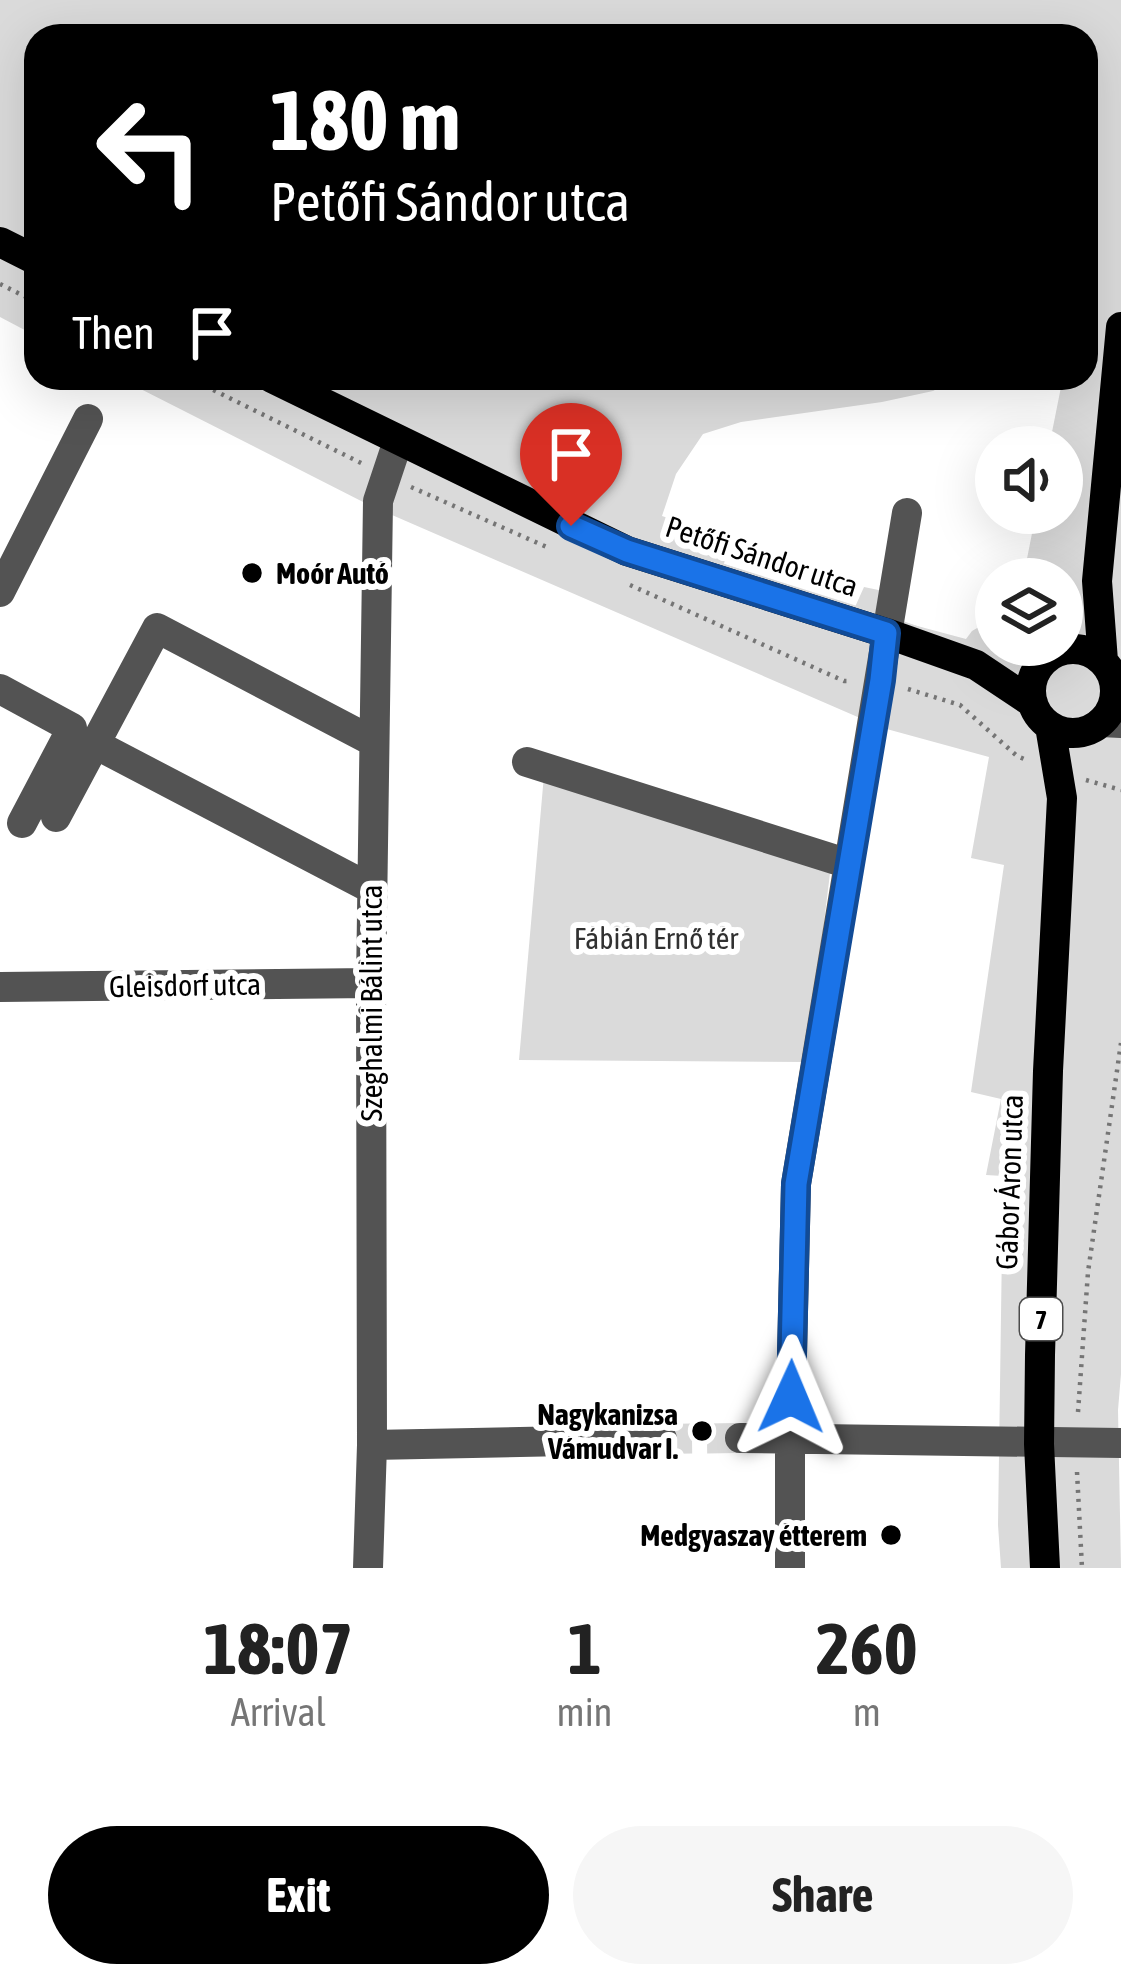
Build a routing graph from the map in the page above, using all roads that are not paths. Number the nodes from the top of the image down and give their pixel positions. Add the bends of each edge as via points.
1 (1121, 331) edge
2 (296, 390) edge
3 (88, 419) dead end
4 (398, 441) junction
5 (907, 513) dead end
6 (1096, 581) junction
7 (0, 592) edge
8 (1083, 604) edge
9 (886, 633) junction
10 (1083, 652) edge
11 (975, 665) edge
12 (977, 666) edge
13 (1043, 666) edge
14 (1113, 678) edge
15 (0, 689) edge
16 (1041, 714) junction
17 (1104, 725) edge
18 (374, 742) junction
19 (95, 744) junction
20 (527, 762) dead end
21 (1062, 798) junction
22 (56, 817) dead end
23 (22, 823) dead end
24 (849, 864) junction
25 (372, 889) junction
26 (371, 983) junction
27 (0, 986) edge
28 (740, 1438) tunnel mouth
29 (662, 1439) tunnel mouth
30 (790, 1439) junction
31 (1121, 1443) edge
32 (1039, 1444) junction
33 (371, 1445) junction
34 (368, 1568) edge
35 (790, 1568) edge
36 (1045, 1568) edge

1 - 6 main road, Gábor Áron utca / 7
2 - 4 main road, Petőfi Sándor utca
3 - 7 street
4 - 9 main road, Petőfi Sándor utca via 627,551
4 - 18 street, Szeghalmi Bálint utca via 378,502
5 - 9 street
6 - 8 main road, Gábor Áron utca / 7
6 - 14 main road, Gábor Áron utca / 7
9 - 11 main road, Petőfi Sándor utca
9 - 24 street
10 - 14 main road
12 - 16 main road, Petőfi Sándor utca
13 - 16 main road, Gábor Áron utca / 7 via 1031,689
14 - 17 main road, Gábor Áron utca / 7
15 - 23 street via 72,728
16 - 17 main road via 1062,731
16 - 21 main road, Gábor Áron utca / 7
17 - 21 main road, Gábor Áron utca / 7
18 - 19 street via 157,628
18 - 25 street, Szeghalmi Bálint utca
19 - 22 street
19 - 25 street
20 - 24 street
21 - 32 main road, Gábor Áron utca / 7
24 - 30 street via 796,1184
25 - 26 street, Szeghalmi Bálint utca
26 - 27 street, Gleisdorf utca
26 - 33 street, Szeghalmi Bálint utca
28 - 30 street
29 - 33 street
30 - 32 street
30 - 35 street
31 - 32 street
32 - 36 main road, Gábor Áron utca / 7
33 - 34 street, Szeghalmi Bálint utca

